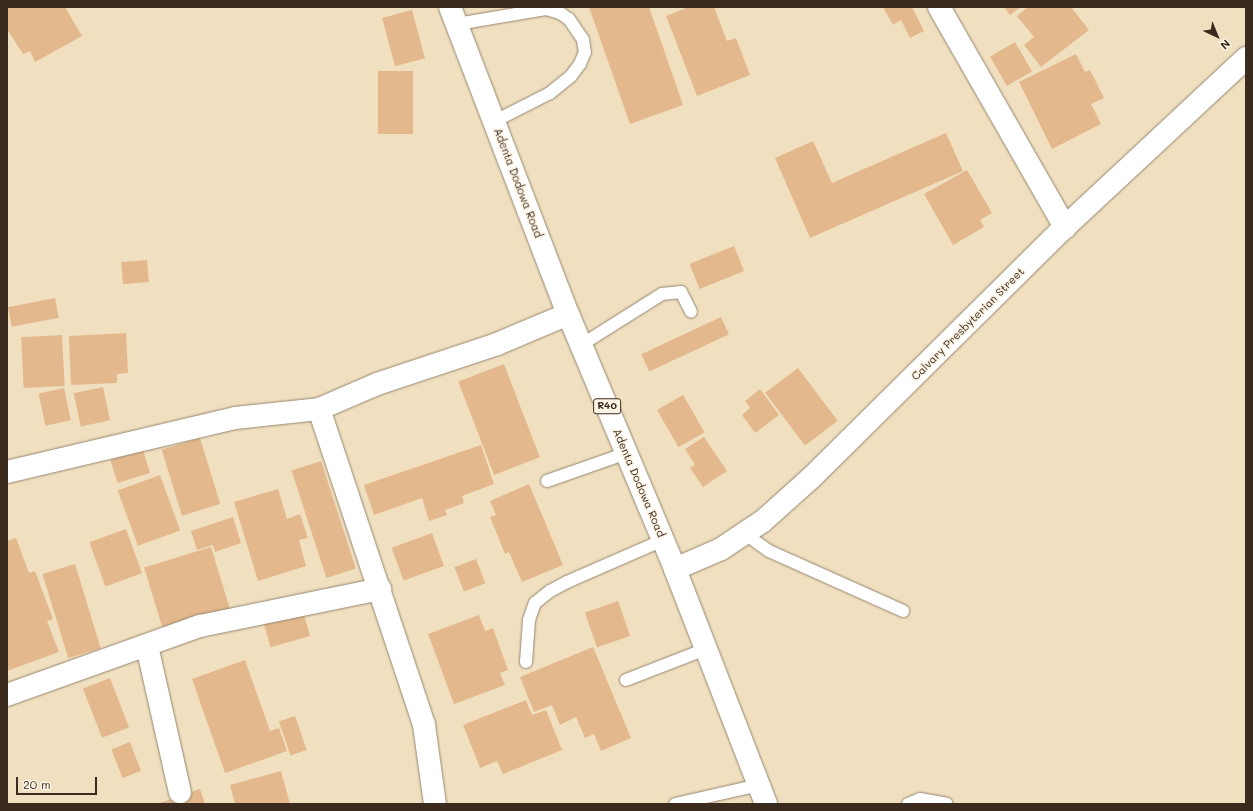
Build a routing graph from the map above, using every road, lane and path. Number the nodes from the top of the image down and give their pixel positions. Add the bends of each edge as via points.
1 (939, 7) edge
2 (453, 15) edge
3 (1246, 58) edge
4 (495, 122) junction
5 (1064, 227) junction
6 (691, 312) dead end
7 (568, 314) junction
8 (582, 345) junction
9 (319, 409) junction
10 (627, 453) junction
11 (7, 472) edge
12 (546, 481) dead end
13 (744, 533) junction
14 (663, 540) junction
15 (675, 569) junction
16 (380, 589) junction
17 (903, 611) dead end
18 (147, 646) junction
19 (706, 649) junction
20 (526, 662) dead end
21 (626, 680) dead end
22 (7, 695) edge
23 (180, 792) dead end
24 (762, 795) edge
25 (435, 804) edge
26 (675, 804) edge
27 (908, 804) edge
28 (947, 804) edge

1 - 5 street
2 - 4 street, Adenta Dodowa Road / R40
2 - 4 lane via 546,9 569,19 583,40 585,52 571,76 550,93
3 - 5 street, Calvary Presbyterian Street
4 - 7 street, Adenta Dodowa Road / R40
5 - 13 street, Calvary Presbyterian Street via 811,478 763,521
6 - 8 lane via 681,292 662,294
7 - 8 street, Adenta Dodowa Road / R40
7 - 9 street via 497,344 377,384
8 - 10 street, Adenta Dodowa Road / R40
9 - 11 street via 235,418
9 - 16 street
10 - 12 lane
10 - 14 street, Adenta Dodowa Road / R40
13 - 15 street, Calvary Presbyterian Street via 721,549
13 - 17 lane via 769,552
14 - 15 street, Adenta Dodowa Road / R40
14 - 20 lane via 567,582 550,591 536,603 528,620
15 - 19 street, Adenta Dodowa Road / R40
16 - 18 street via 200,626
16 - 25 street via 424,725
18 - 22 street
18 - 23 street
19 - 21 lane
19 - 24 street, Adenta Dodowa Road / R40
24 - 26 lane
27 - 28 lane via 920,799

